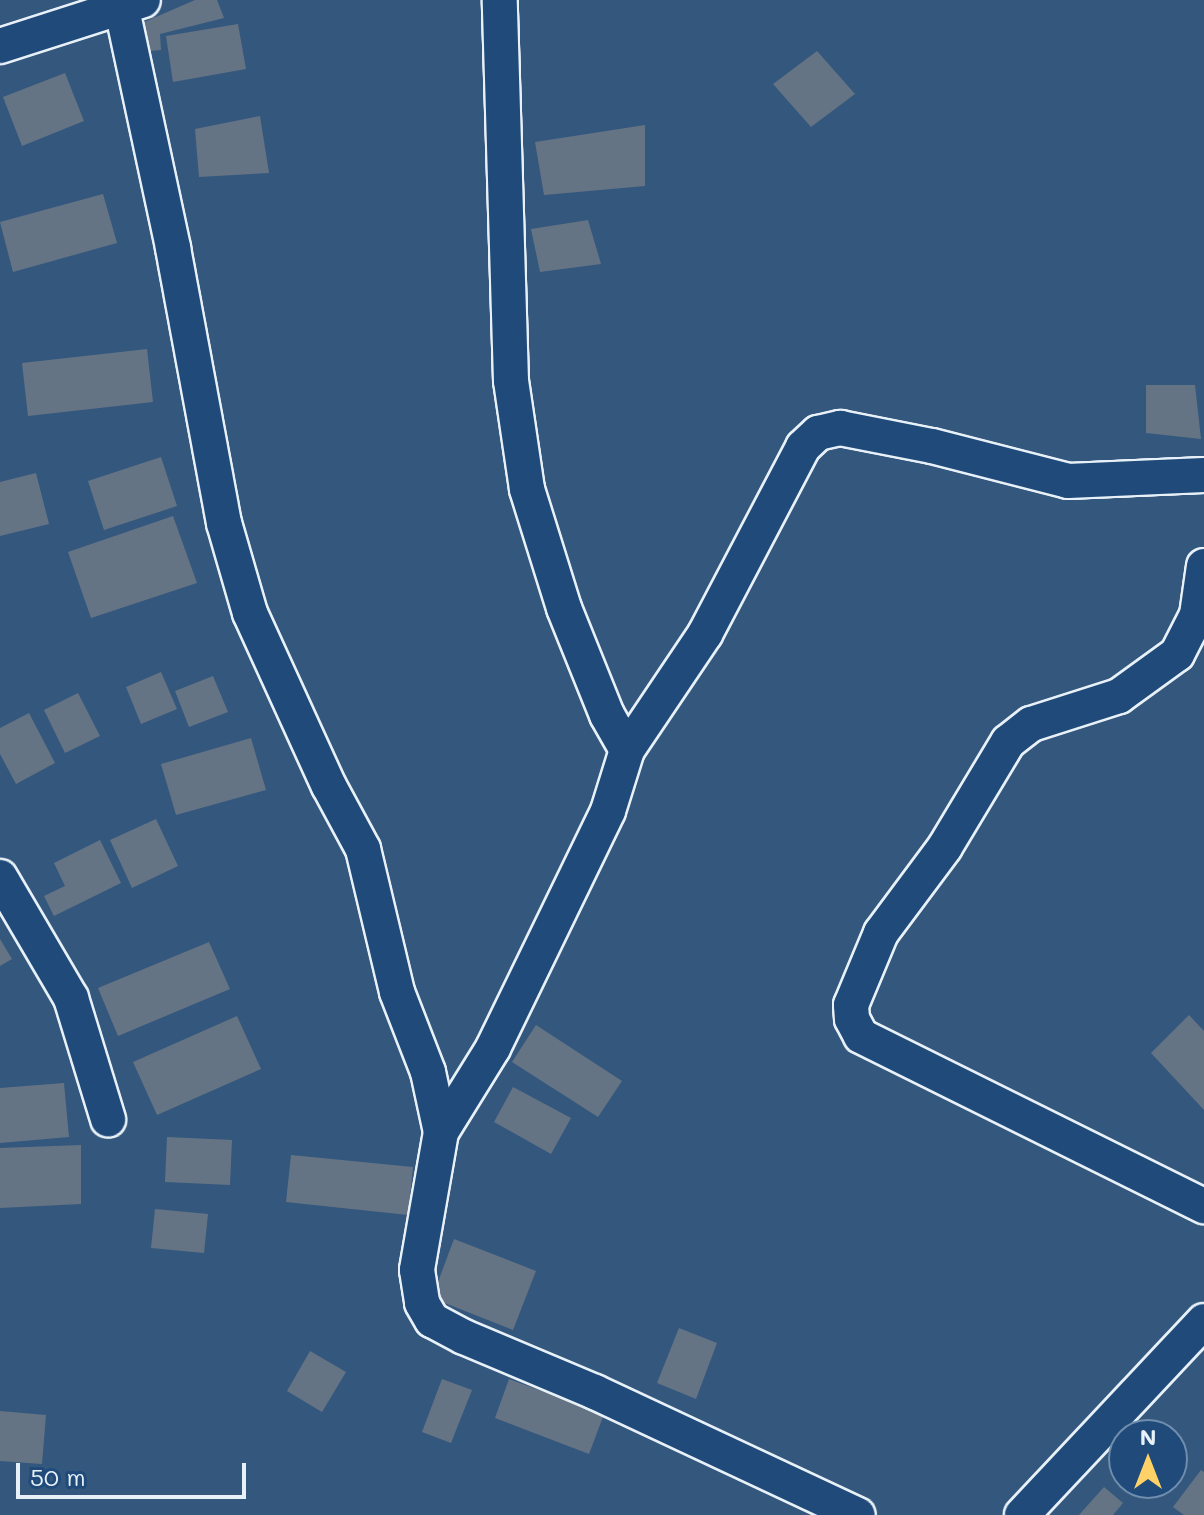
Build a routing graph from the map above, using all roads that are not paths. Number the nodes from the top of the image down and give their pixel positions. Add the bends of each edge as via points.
1 (500, 0) edge
2 (128, 2) edge
3 (0, 46) edge
4 (1204, 475) edge
5 (1204, 566) edge
6 (627, 750) junction
7 (0, 877) edge
8 (108, 1119) dead end
9 (441, 1132) junction
10 (1204, 1206) edge
11 (1204, 1321) edge
12 (858, 1515) edge
13 (1022, 1515) edge

1 - 6 street via 511,381 527,489 564,608 607,715
2 - 3 street
2 - 9 street via 224,523 250,613 363,849 397,992 428,1072
4 - 6 street via 1068,481 840,428 818,433 803,447 705,634
5 - 10 street via 1197,615 1177,654 1119,696 1031,724 1008,742 945,847 881,933 851,1005 861,1036
6 - 9 street via 608,811 493,1048
7 - 8 street via 71,998
9 - 12 street via 417,1270 422,1303 432,1320
11 - 13 street

